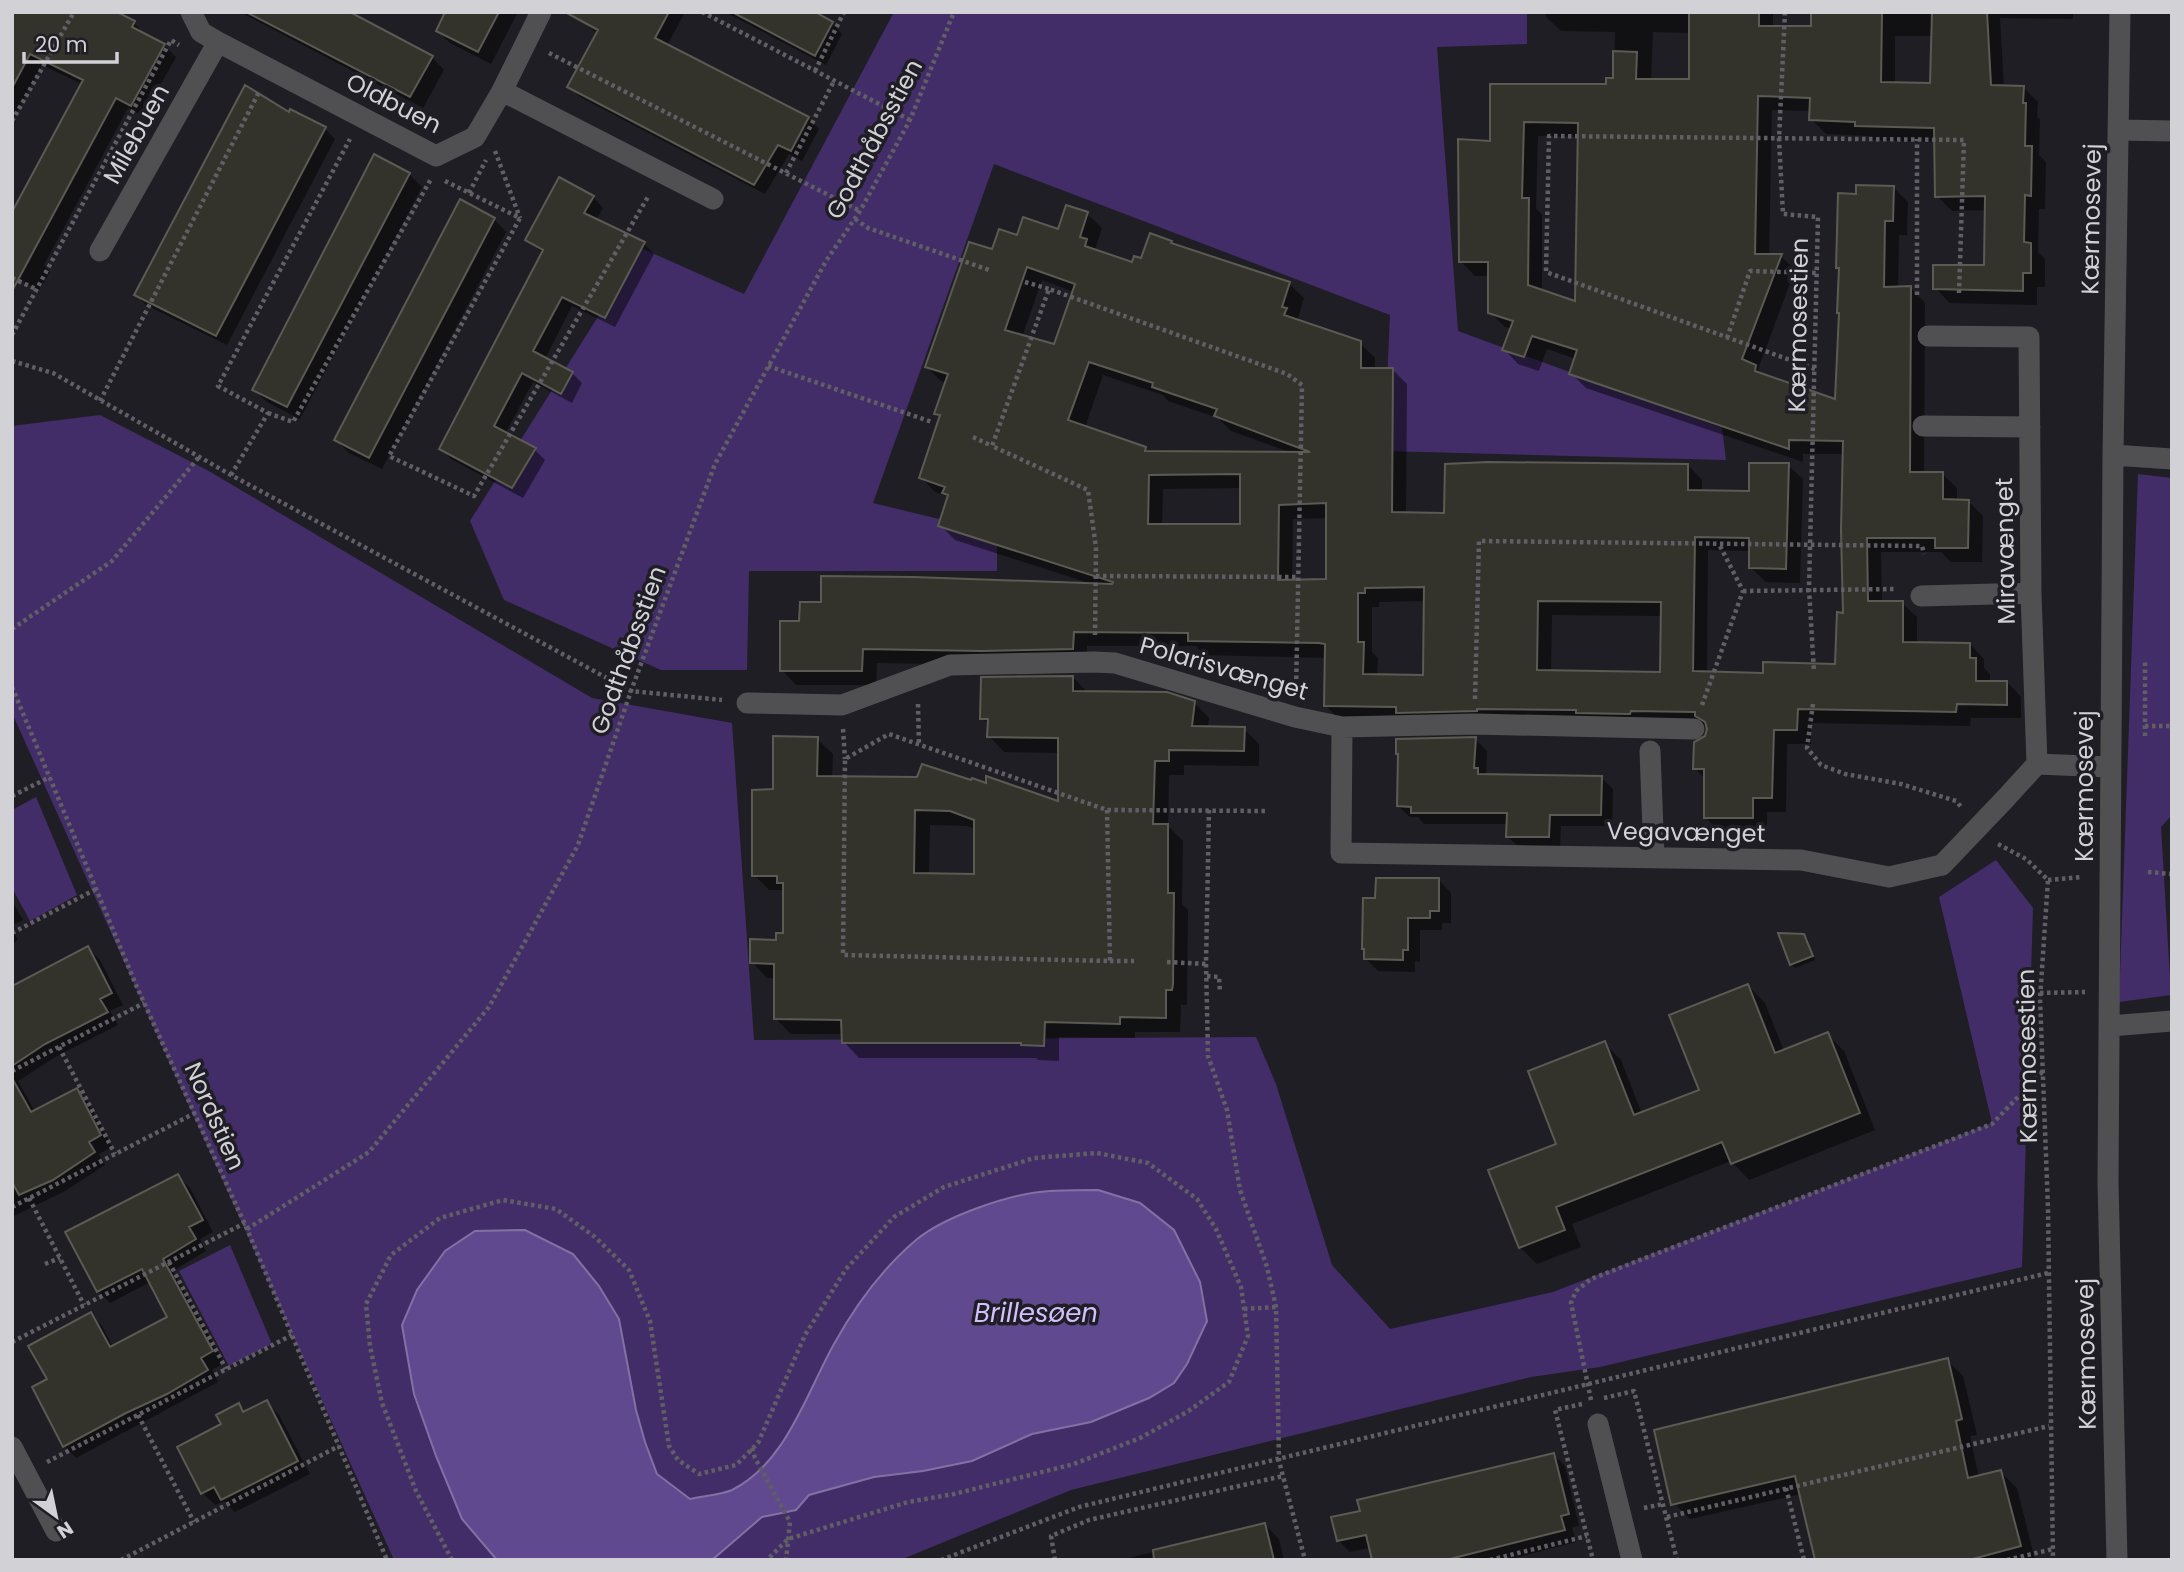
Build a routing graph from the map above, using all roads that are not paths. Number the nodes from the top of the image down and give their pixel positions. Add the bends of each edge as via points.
1 (191, 12) edge
2 (541, 12) edge
3 (2120, 12) edge
4 (218, 42) junction
5 (502, 91) junction
6 (2118, 130) junction
7 (2172, 131) edge
8 (713, 199) dead end
9 (100, 251) dead end
10 (1928, 335) dead end
11 (1923, 426) dead end
12 (2030, 427) junction
13 (2113, 455) junction
14 (2172, 459) edge
15 (2031, 593) junction
16 (1921, 596) road end
17 (747, 703) road end
18 (1342, 727) junction
19 (1694, 729) road end
20 (1650, 751) dead end
21 (2036, 764) junction
22 (2110, 767) junction
23 (1654, 857) junction
24 (2172, 1021) edge
25 (2110, 1026) junction
26 (1598, 1424) dead end
27 (12, 1447) edge
28 (56, 1531) dead end
29 (1632, 1560) edge
30 (2117, 1560) edge

1 - 4 street via 201,32
2 - 5 street
3 - 6 street, Kærmosevej
4 - 5 street, Oldbuen via 436,156 475,137
4 - 9 street, Milebuen
5 - 8 street
6 - 7 street
6 - 13 street, Kærmosevej
10 - 12 street, Miravænget via 2029,337
11 - 12 street
12 - 15 street, Miravænget
13 - 14 street
13 - 22 street, Kærmosevej
15 - 16 street
15 - 21 street, Miravænget
17 - 18 street, Polarisvænget via 842,705 950,665 1094,662 1115,663 1295,718
18 - 19 street, Polarisvænget via 1475,724
18 - 23 street, Vegavænget via 1341,853
20 - 23 street
21 - 22 street
21 - 23 street, Vegavænget, bridge via 1942,864 1889,877 1801,860
22 - 25 street, Kærmosevej
24 - 25 street
25 - 30 street, Kærmosevej via 2108,1182
26 - 29 street
27 - 28 street

